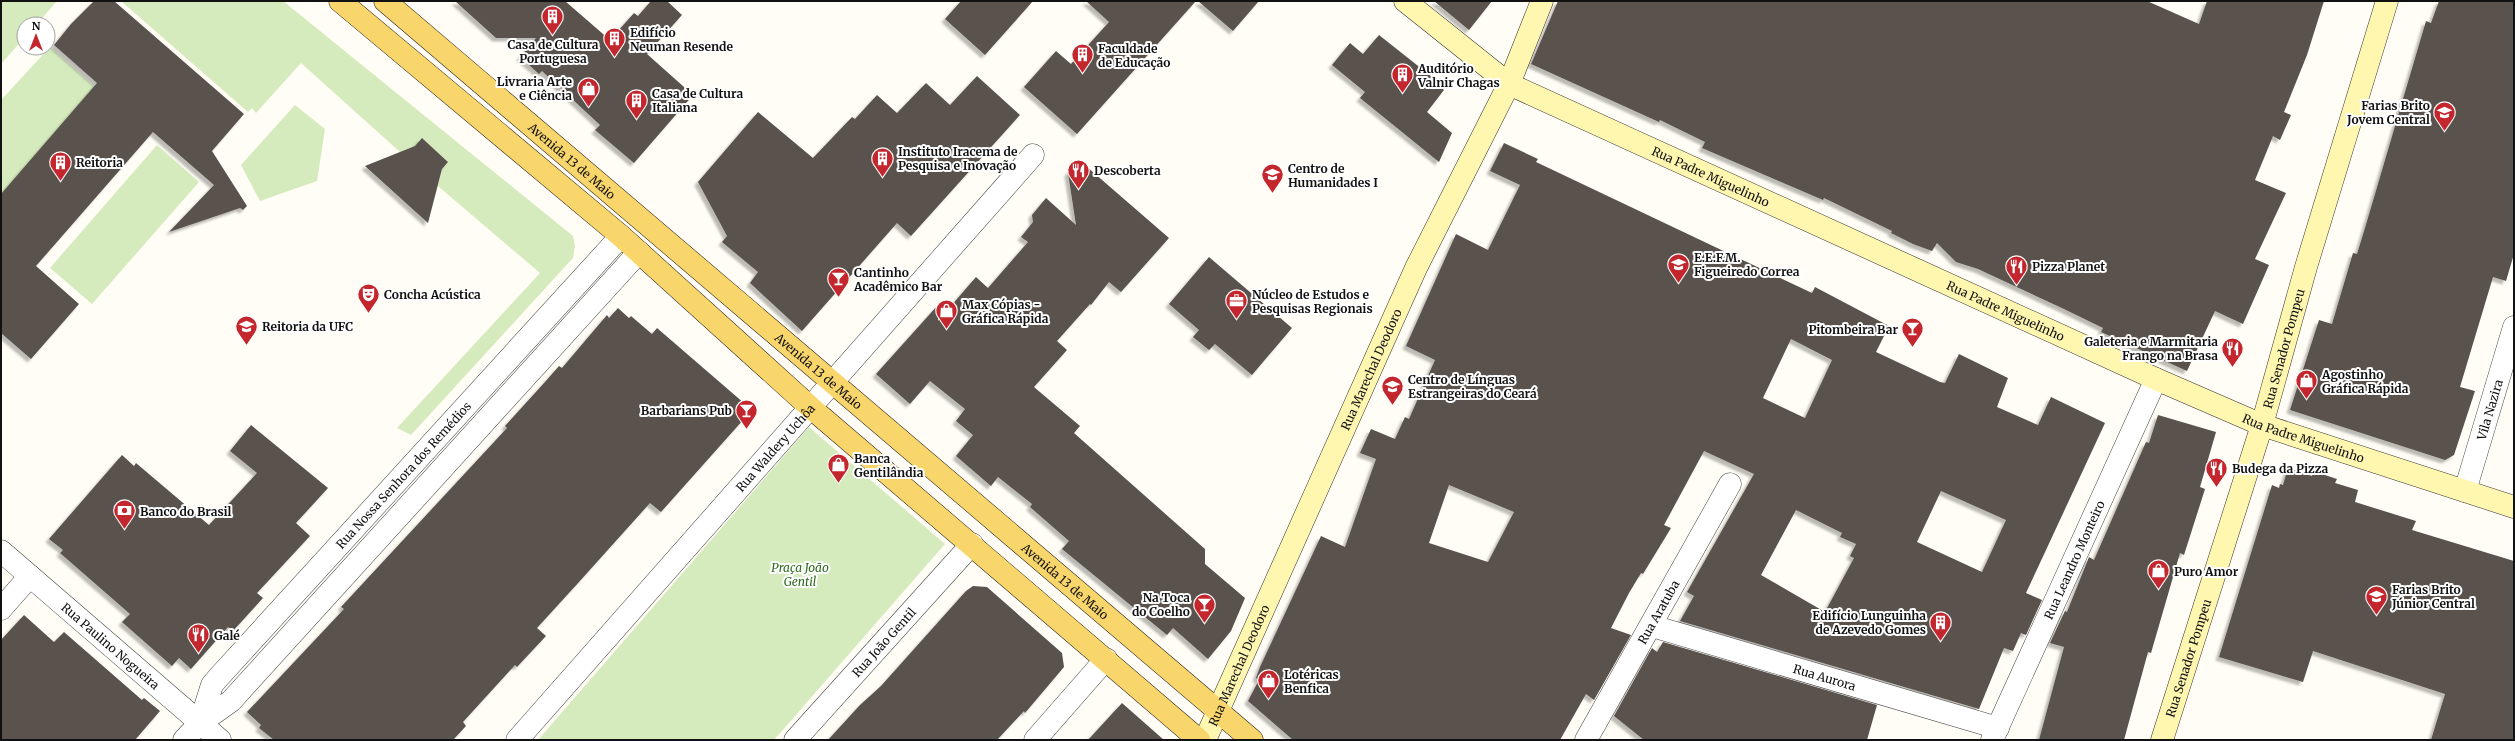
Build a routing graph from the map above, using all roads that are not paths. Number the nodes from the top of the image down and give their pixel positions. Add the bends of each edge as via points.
1 (340, 1) edge
2 (385, 1) edge
3 (1405, 1) edge
4 (1542, 1) edge
5 (2387, 1) edge
6 (1509, 84) junction
7 (1033, 155) dead end
8 (621, 236) junction
9 (639, 252) junction
10 (2514, 327) edge
11 (2156, 379) junction
12 (832, 382) junction
13 (810, 407) junction
14 (2262, 425) junction
15 (1730, 484) dead end
16 (2465, 491) junction
17 (2514, 507) edge
18 (972, 544) junction
19 (1, 551) edge
20 (30, 576) junction
21 (1, 609) edge
22 (1652, 626) junction
23 (1106, 659) junction
24 (1217, 710) junction
25 (200, 723) junction
26 (1995, 734) edge
27 (184, 740) edge
28 (220, 740) edge
29 (517, 740) edge
30 (795, 740) edge
31 (1035, 740) edge
32 (1200, 740) edge
33 (1205, 740) edge
34 (1252, 740) edge
35 (1586, 740) edge
36 (2162, 740) edge

1 - 8 main road
2 - 12 main road, Avenida 13 de Maio
3 - 6 street, Rua Padre Miguelinho
4 - 6 street, Rua Marechal Deodoro
5 - 14 street, Rua Senador Pompeu via 2306,267
6 - 11 street, Rua Padre Miguelinho
6 - 24 street, Rua Marechal Deodoro via 1416,268
7 - 12 street, Rua Waldery Uchôa
8 - 9 main road
8 - 25 street, Rua Nossa Senhora dos Remédios via 217,679 212,685
9 - 13 main road
9 - 25 street, Rua Nossa Senhora dos Remédios via 231,701
10 - 16 street, Vila Nazira
11 - 14 street, Rua Padre Miguelinho
11 - 26 street, Rua Leandro Monteiro
12 - 13 street, Rua Waldery Uchôa
12 - 24 main road, Avenida 13 de Maio
13 - 18 main road
13 - 29 street, Rua Waldery Uchôa
14 - 16 street, Rua Padre Miguelinho
14 - 36 street, Rua Senador Pompeu
15 - 22 street, Rua Aratuba
16 - 17 street, Rua Padre Miguelinho
18 - 23 main road
18 - 30 street, Rua João Gentil
19 - 20 street, Rua Paulino Nogueira
20 - 21 street
20 - 25 street, Rua Paulino Nogueira
22 - 26 street, Rua Aurora
22 - 35 street, Rua Aratuba
23 - 31 street
23 - 32 main road
24 - 33 street, Rua Marechal Deodoro
24 - 34 main road, Avenida 13 de Maio
25 - 27 street, Rua Nossa Senhora dos Remédios
25 - 28 street, Rua Paulino Nogueira

